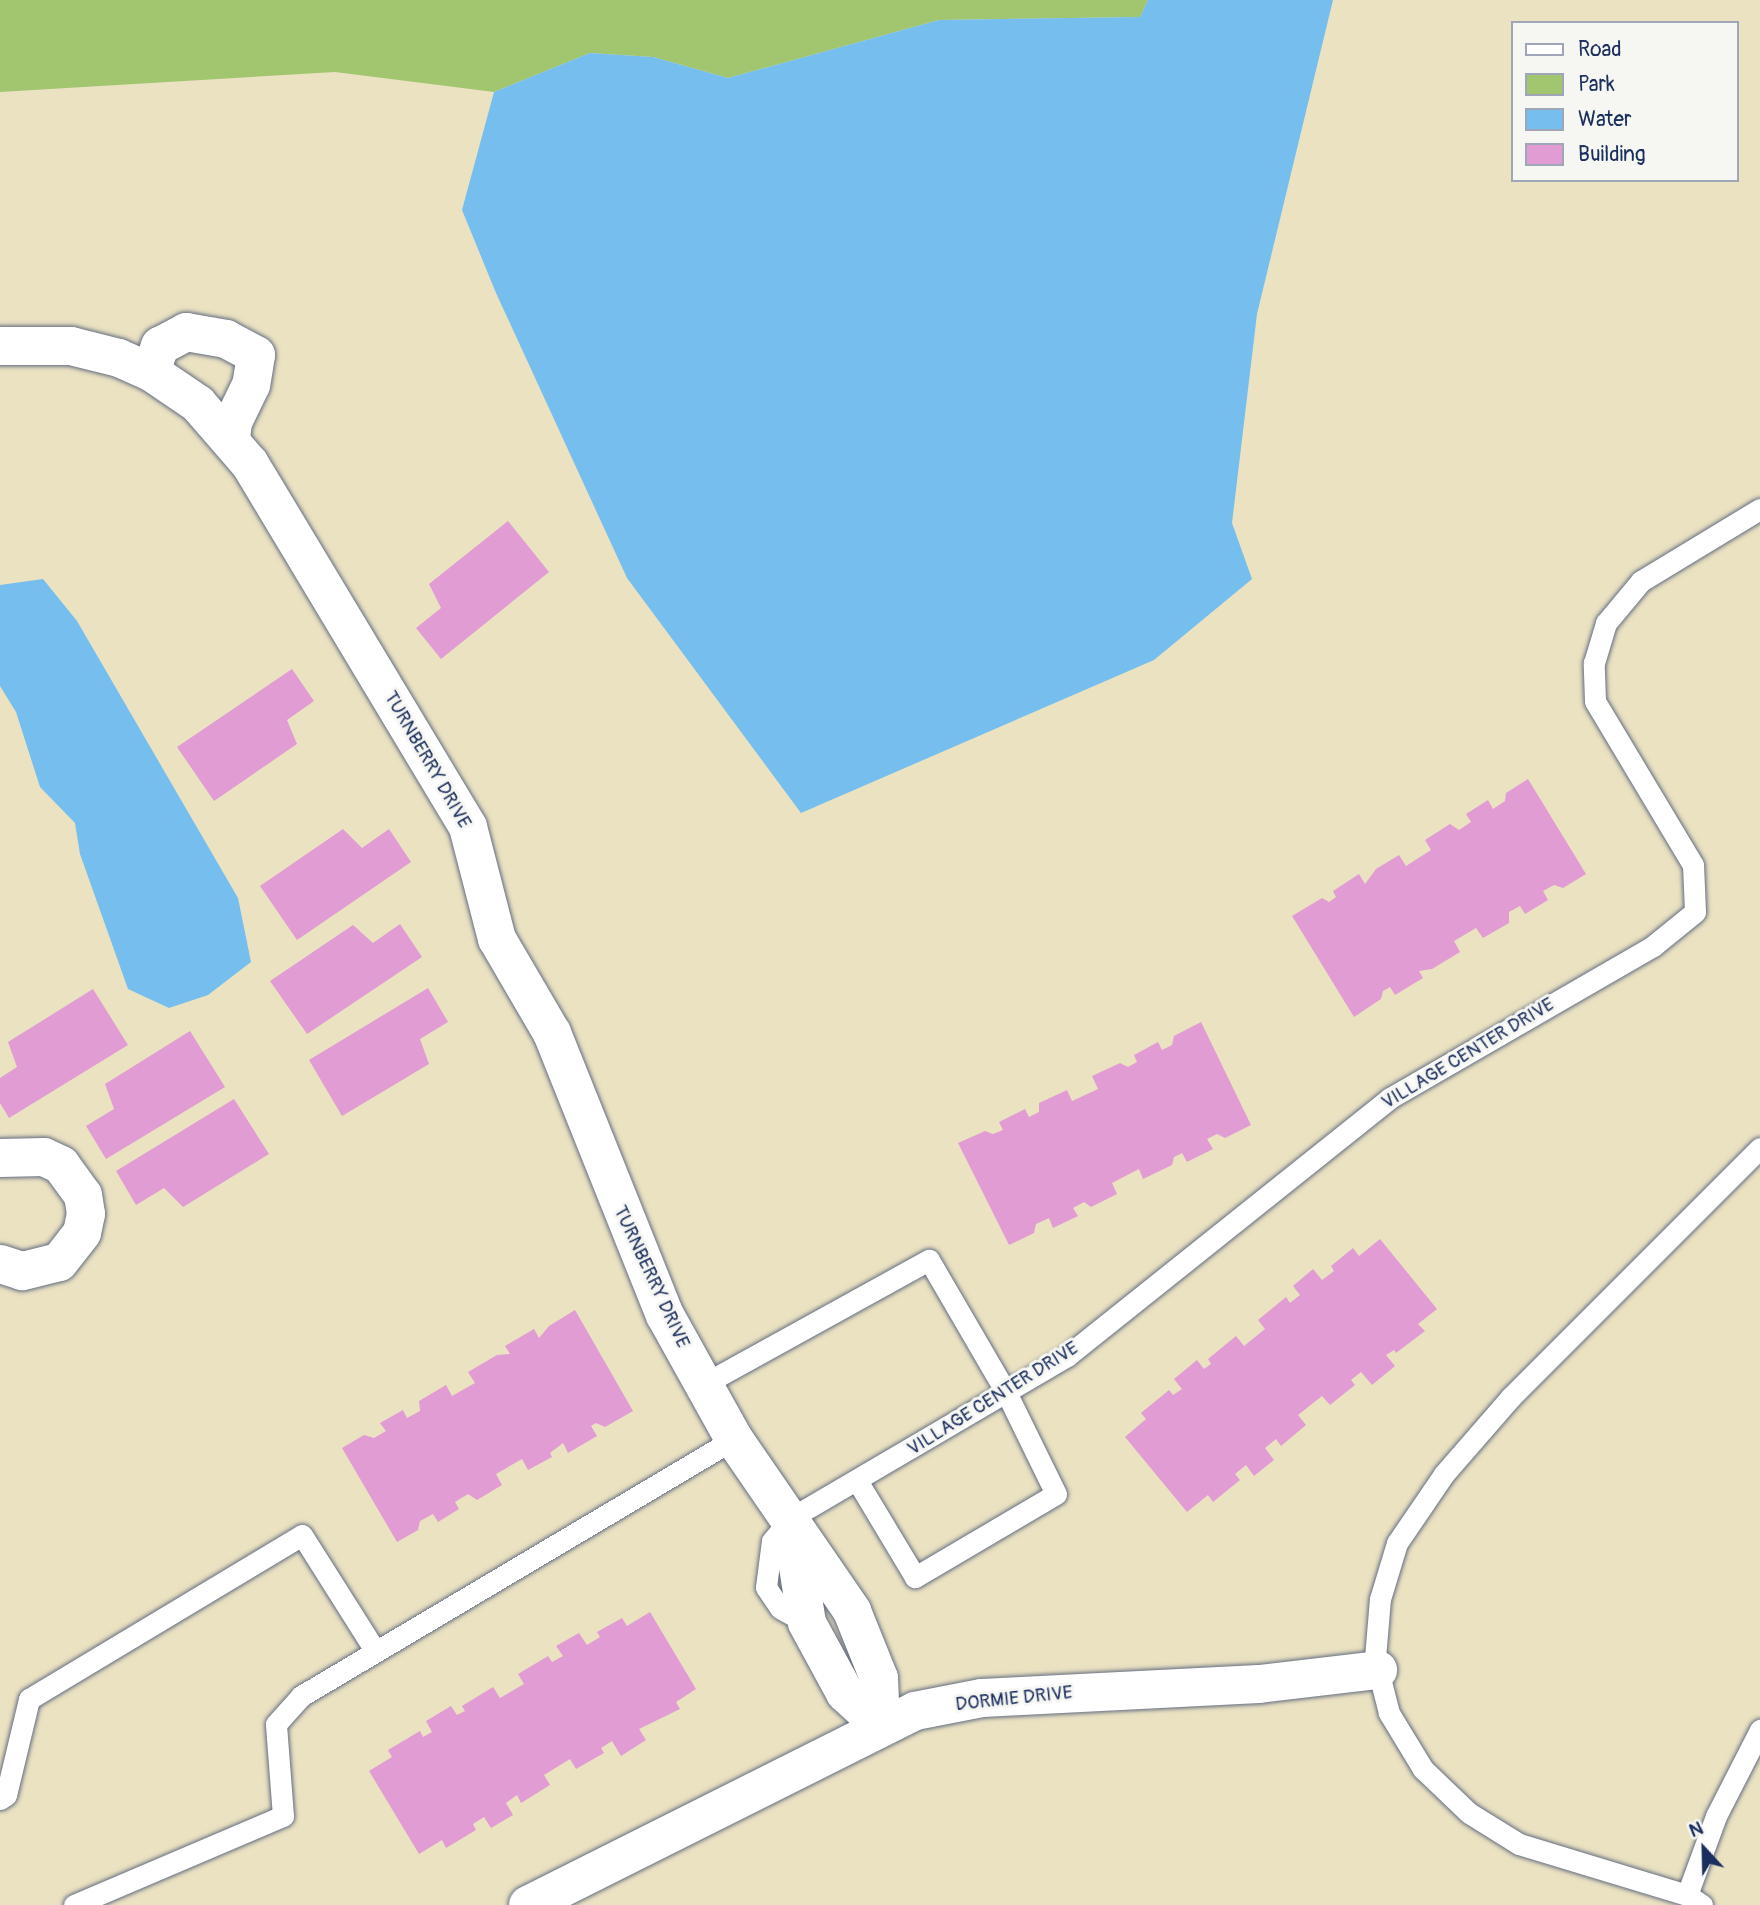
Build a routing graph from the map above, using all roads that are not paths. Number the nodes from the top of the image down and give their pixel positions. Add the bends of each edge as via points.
1 (0, 346) edge
2 (151, 372) junction
3 (231, 438) junction
4 (1760, 509) edge
5 (1760, 1148) edge
6 (0, 1158) edge
7 (0, 1264) edge
8 (704, 1384) junction
9 (1007, 1394) junction
10 (734, 1439) junction
11 (858, 1482) junction
12 (792, 1518) junction
13 (374, 1650) junction
14 (1378, 1670) junction
15 (881, 1726) junction
16 (1760, 1730) edge
17 (0, 1799) edge
18 (1695, 1900) edge
19 (74, 1905) edge
20 (528, 1905) edge

1 - 2 street, TURNBERRY DRIVE via 71,346
2 - 3 street, TURNBERRY DRIVE via 198,404
2 - 3 street via 160,346 186,332 226,339 256,355 251,385 233,422
3 - 8 street, TURNBERRY DRIVE via 468,827 497,939 552,1033 660,1303
4 - 9 lane, VILLAGE CENTER DRIVE via 1641,581 1606,623 1594,663 1595,701 1693,865 1695,912 1653,946 1390,1098 1067,1356
5 - 14 lane via 1511,1397 1444,1474 1397,1544 1380,1599
6 - 7 street via 44,1157 61,1165 83,1195 86,1214 82,1233 59,1262 22,1270
8 - 9 lane via 929,1260
8 - 10 street, TURNBERRY DRIVE
9 - 11 lane, VILLAGE CENTER DRIVE
9 - 11 lane via 1056,1494 915,1577
10 - 12 street, TURNBERRY DRIVE
10 - 13 lane
11 - 12 lane, VILLAGE CENTER DRIVE
12 - 15 street, TURNBERRY DRIVE via 852,1611 879,1678
12 - 15 street, TURNBERRY DRIVE via 807,1623 845,1693
13 - 17 lane via 302,1535 29,1699 5,1795
13 - 19 lane via 301,1696 276,1724 283,1816
14 - 15 street, DORMIE DRIVE via 1259,1684 982,1698 915,1711
14 - 18 lane via 1389,1713 1423,1769 1469,1812 1519,1844
15 - 20 street, DORMIE DRIVE
16 - 18 lane via 1716,1816

